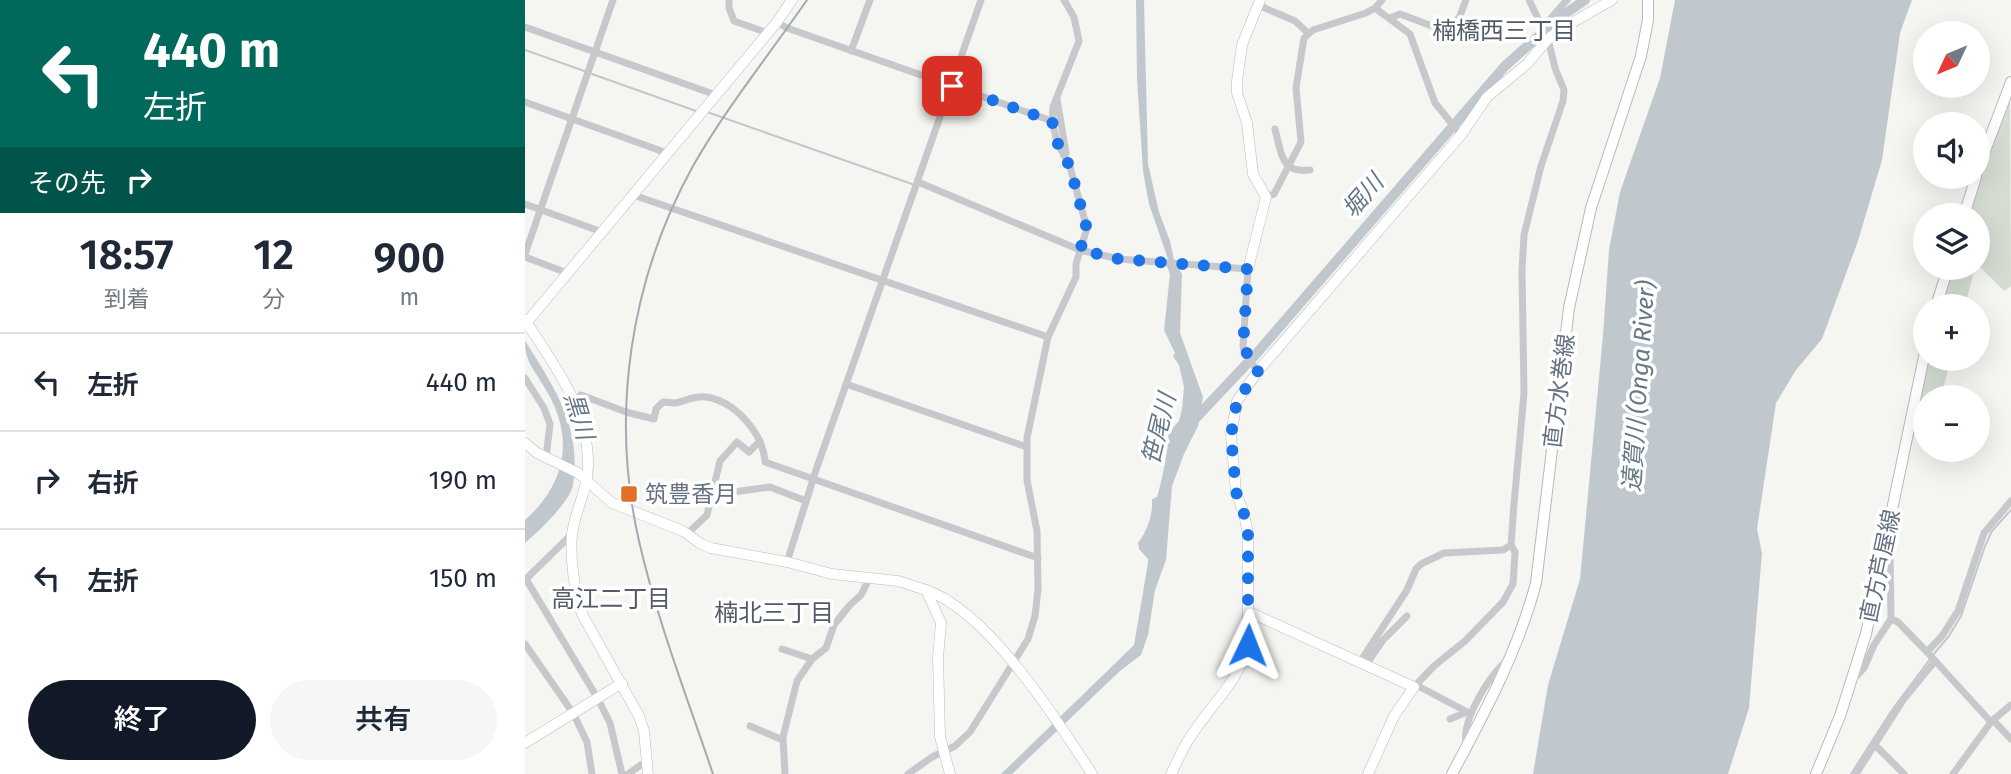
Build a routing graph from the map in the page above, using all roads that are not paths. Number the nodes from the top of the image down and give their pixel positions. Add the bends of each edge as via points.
1 (613, 0) edge
2 (729, 0) edge
3 (792, 0) edge
4 (870, 0) edge
5 (981, 0) edge
6 (1064, 0) edge
7 (1383, 0) edge
8 (1467, 0) edge
9 (1529, 0) edge
10 (1567, 0) edge
11 (1612, 0) edge
12 (1648, 0) edge
13 (1259, 3) edge
14 (1375, 8) junction
15 (1390, 18) junction
16 (777, 22) junction
17 (525, 27) edge
18 (1546, 32) junction
19 (768, 33) junction
20 (1308, 33) junction
21 (595, 51) junction
22 (851, 51) junction
23 (952, 86) junction
24 (2010, 86) edge
25 (716, 95) junction
26 (1057, 95) junction
27 (525, 102) edge
28 (572, 118) junction
29 (1052, 121) junction
30 (1275, 129) dead end
31 (1460, 134) junction
32 (1990, 138) edge
33 (667, 153) junction
34 (1070, 167) junction
35 (1289, 167) junction
36 (1310, 170) dead end
37 (918, 182) junction
38 (633, 195) junction
39 (1266, 197) junction
40 (525, 204) edge
41 (540, 209) junction
42 (602, 232) junction
43 (1080, 250) junction
44 (525, 255) edge
45 (1248, 269) junction
46 (566, 275) junction
47 (884, 281) junction
48 (526, 321) edge
49 (1048, 338) junction
50 (1257, 370) junction
51 (1921, 371) edge
52 (525, 378) edge
53 (846, 384) junction
54 (585, 431) junction
55 (760, 441) junction
56 (525, 443) edge
57 (1027, 447) junction
58 (549, 459) junction
59 (583, 476) junction
60 (813, 480) junction
61 (712, 495) junction
62 (806, 501) junction
63 (2011, 501) edge
64 (572, 534) junction
65 (687, 534) junction
66 (1885, 541) junction
67 (1511, 545) junction
68 (1038, 558) junction
69 (787, 562) junction
70 (870, 577) junction
71 (526, 580) edge
72 (926, 590) junction
73 (1249, 612) junction
74 (1407, 616) dead end
75 (1891, 619) junction
76 (525, 644) edge
77 (782, 649) dead end
78 (1931, 657) junction
79 (812, 659) junction
80 (1509, 661) junction
81 (1363, 663) junction
82 (1014, 664) junction
83 (622, 683) junction
84 (1851, 684) junction
85 (1414, 687) junction
86 (598, 699) junction
87 (2011, 705) edge
88 (573, 713) junction
89 (1469, 713) junction
90 (1450, 719) dead end
91 (1992, 721) junction
92 (750, 726) dead end
93 (2011, 739) edge
94 (783, 740) junction
95 (525, 743) edge
96 (1875, 745) junction
97 (1467, 746) junction
98 (943, 751) junction
99 (645, 762) junction
100 (592, 774) edge
101 (622, 774) edge
102 (628, 774) edge
103 (648, 774) edge
104 (785, 774) edge
105 (908, 774) edge
106 (950, 774) edge
107 (1092, 774) edge
108 (1171, 774) edge
109 (1368, 774) edge
110 (1452, 774) edge
111 (1817, 774) edge
112 (1856, 774) edge
113 (1904, 774) edge
114 (1953, 774) edge

1 - 21 street
2 - 19 street via 734,21
3 - 16 street
4 - 22 street
5 - 23 street
6 - 26 street via 1074,17 1079,41
7 - 14 street
8 - 15 street via 1448,29 1400,14
9 - 18 street
10 - 18 street
11 - 18 street via 1561,29
12 - 80 main road, 直方水巻線 via 1640,56 1591,208 1569,308 1536,583
13 - 20 street via 1295,20
13 - 39 street via 1242,46 1237,93 1247,123 1253,174
14 - 15 street
14 - 20 street
15 - 31 street via 1410,34 1435,103
16 - 19 street
16 - 22 street
17 - 21 street
18 - 31 street via 1527,64 1487,97
18 - 67 street via 1564,90 1524,235 1524,393
19 - 25 street
20 - 35 street via 1300,53 1296,88 1301,142
21 - 25 street
21 - 28 street
22 - 23 street
23 - 29 street
23 - 37 street
24 - 32 main road
25 - 33 street
26 - 29 street
26 - 34 street
27 - 28 street
28 - 33 street
28 - 41 street
29 - 34 street
30 - 35 street
31 - 50 street
33 - 38 street
34 - 43 street via 1087,229
35 - 36 street
35 - 39 street via 1274,194
37 - 43 street
37 - 47 street
38 - 42 street
38 - 47 street
39 - 45 street
40 - 41 street
41 - 42 street
41 - 44 street
42 - 46 street
43 - 45 street via 1119,259
43 - 49 street via 1076,277
44 - 46 street
45 - 50 street via 1243,347
46 - 48 street
47 - 49 street
47 - 53 street
48 - 54 street via 558,370
49 - 57 street
50 - 73 street via 1237,401 1231,435 1236,492 1248,534
51 - 66 main road, 直方芦屋線
52 - 58 street via 550,424
53 - 57 street
53 - 60 street
54 - 55 street via 590,430 582,396 654,419 663,402 706,397 735,410
54 - 59 street via 588,465
55 - 60 street via 765,462
55 - 61 street via 749,452 737,442 720,461
56 - 58 street
57 - 68 street
58 - 59 street
59 - 64 street
59 - 65 street via 612,503
60 - 62 street
60 - 68 street
61 - 62 street via 770,487
61 - 65 street via 707,515
62 - 69 street
63 - 78 street via 1984,533 1958,611
64 - 71 street
64 - 83 street via 576,598
65 - 69 street via 711,548
66 - 75 street via 1891,551
66 - 84 main road, 直方芦屋線
67 - 81 street via 1503,550 1444,553 1421,564
67 - 85 street via 1515,552 1510,593
68 - 82 street via 1035,616
69 - 70 street
70 - 72 street
70 - 79 street via 861,595 834,625 826,648
71 - 86 street
72 - 82 street via 968,614
72 - 98 street via 941,623 938,657
73 - 81 street
73 - 108 street via 1246,656 1187,741
74 - 81 street
75 - 78 street
75 - 84 street
76 - 88 street
77 - 79 street
78 - 91 street
78 - 96 street
79 - 94 street via 797,681
80 - 89 street via 1489,680
80 - 97 main road, 直方水巻線
81 - 85 street
82 - 98 street via 969,732
82 - 107 street
83 - 86 street
83 - 99 street via 644,731
84 - 111 main road, 直方芦屋線
85 - 89 street
85 - 109 street via 1394,716
86 - 88 street
86 - 101 street via 610,723
87 - 91 street
88 - 95 street
88 - 100 street via 587,742
89 - 90 street
89 - 97 street
91 - 93 street
91 - 114 street
92 - 94 street
94 - 104 street
96 - 112 street
96 - 113 street
97 - 110 main road, 直方水巻線
98 - 105 street
98 - 106 street
99 - 102 street
99 - 103 street

